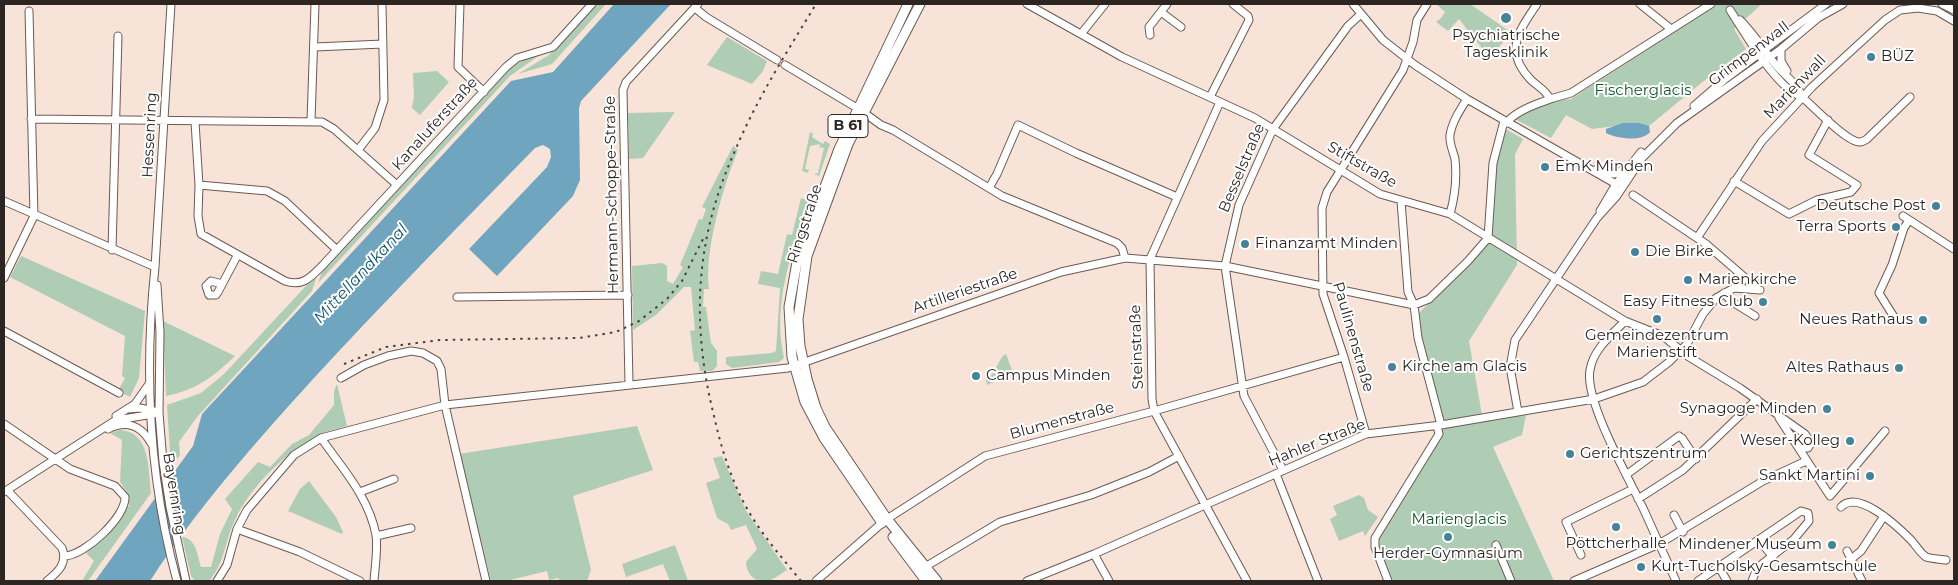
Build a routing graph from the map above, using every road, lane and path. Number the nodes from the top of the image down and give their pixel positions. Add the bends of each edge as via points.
1 (171, 4) edge
2 (315, 4) edge
3 (382, 4) edge
4 (460, 4) edge
5 (592, 4) edge
6 (908, 4) edge
7 (920, 4) edge
8 (1027, 4) edge
9 (1105, 4) edge
10 (1168, 4) edge
11 (1233, 4) edge
12 (1353, 4) edge
13 (1427, 4) edge
14 (1537, 4) edge
15 (1640, 4) edge
16 (1712, 4) edge
17 (1826, 4) edge
18 (1843, 4) edge
19 (1942, 4) edge
20 (696, 6) edge
21 (1727, 7) edge
22 (1954, 10) edge
23 (29, 11) dead end
24 (1161, 12) junction
25 (1361, 14) junction
26 (1954, 21) edge
27 (1181, 28) dead end
28 (1671, 29) junction
29 (1081, 34) junction
30 (1150, 35) dead end
31 (118, 36) dead end
32 (383, 44) junction
33 (315, 47) junction
34 (1781, 50) junction
35 (1762, 53) junction
36 (1767, 59) junction
37 (777, 60) dead end
38 (1407, 60) junction
39 (786, 65) dead end
40 (1796, 86) junction
41 (484, 92) junction
42 (1802, 97) junction
43 (1910, 97) dead end
44 (1210, 98) junction
45 (1467, 99) junction
46 (1550, 99) junction
47 (1220, 102) junction
48 (860, 110) junction
49 (31, 119) junction
50 (117, 119) junction
51 (164, 120) junction
52 (1828, 120) junction
53 (194, 122) junction
54 (311, 122) junction
55 (1505, 122) junction
56 (1273, 129) junction
57 (358, 150) junction
58 (1586, 166) junction
59 (1628, 168) junction
60 (1342, 170) junction
61 (1626, 181) junction
62 (1734, 181) junction
63 (1616, 184) junction
64 (199, 186) junction
65 (397, 186) junction
66 (988, 188) junction
67 (1633, 195) dead end
68 (1177, 196) junction
69 (4, 201) edge
70 (1400, 201) junction
71 (1450, 214) junction
72 (34, 216) junction
73 (1597, 218) junction
74 (1488, 238) junction
75 (1697, 238) junction
76 (1954, 249) edge
77 (112, 250) junction
78 (337, 250) junction
79 (237, 256) junction
80 (1125, 258) junction
81 (1150, 259) junction
82 (1225, 266) junction
83 (155, 267) junction
84 (4, 278) edge
85 (1556, 280) junction
86 (222, 284) dead end
87 (1322, 285) junction
88 (1724, 293) junction
89 (628, 295) junction
90 (457, 297) dead end
91 (1414, 305) junction
92 (1755, 316) dead end
93 (1894, 317) dead end
94 (1625, 321) junction
95 (4, 332) edge
96 (1680, 350) junction
97 (1344, 357) junction
98 (804, 363) junction
99 (794, 366) junction
100 (341, 378) dead end
101 (149, 384) junction
102 (629, 384) junction
103 (1242, 386) junction
104 (119, 393) dead end
105 (1594, 399) junction
106 (1757, 399) junction
107 (445, 405) junction
108 (128, 409) junction
109 (1154, 411) junction
110 (1518, 412) junction
111 (150, 413) junction
112 (159, 413) junction
113 (1776, 413) junction
114 (4, 424) edge
115 (1439, 426) junction
116 (100, 428) junction
117 (1885, 431) dead end
118 (1366, 434) junction
119 (320, 438) junction
120 (152, 445) junction
121 (1873, 446) junction
122 (1881, 447) dead end
123 (1799, 448) junction
124 (1179, 456) junction
125 (54, 459) junction
126 (1696, 459) junction
127 (1806, 461) junction
128 (1280, 472) junction
129 (1626, 475) junction
130 (394, 479) dead end
131 (1633, 489) junction
132 (6, 491) edge
133 (360, 492) junction
134 (1638, 499) junction
135 (1206, 505) junction
136 (1841, 507) dead end
137 (1674, 515) dead end
138 (1884, 516) junction
139 (885, 521) junction
140 (411, 528) dead end
141 (237, 529) junction
142 (1683, 532) junction
143 (376, 536) junction
144 (1759, 540) junction
145 (1659, 544) junction
146 (1496, 545) dead end
147 (232, 546) junction
148 (1847, 551) dead end
149 (1094, 554) junction
150 (1581, 555) dead end
151 (65, 556) junction
152 (1772, 557) junction
153 (1850, 560) junction
154 (1946, 560) dead end
155 (925, 567) junction
156 (1719, 567) junction
157 (1859, 580) edge
158 (46, 581) edge
159 (177, 581) edge
160 (186, 581) edge
161 (217, 581) edge
162 (223, 581) edge
163 (360, 581) edge
164 (374, 581) edge
165 (486, 581) edge
166 (816, 581) edge
167 (926, 581) edge
168 (937, 581) edge
169 (1029, 581) edge
170 (1109, 581) edge
171 (1247, 581) edge
172 (1318, 581) edge
173 (1388, 581) edge
174 (1512, 581) edge
175 (1574, 581) edge
176 (1676, 581) edge
177 (1698, 581) edge
178 (1727, 581) edge
179 (1752, 581) edge

1 - 51 street, Hessenring
2 - 33 street
3 - 32 street
4 - 41 street via 458,66
5 - 41 street, Kanaluferstraße via 553,47 512,62
6 - 48 main road, Ringstraße / B 61
7 - 48 main road, Ringstraße / B 61
8 - 29 street, Stiftstraße
9 - 29 street
10 - 24 street
11 - 44 street via 1250,18
12 - 25 street
13 - 38 street, Paulinenstraße via 1417,20
14 - 46 street via 1519,32 1515,52 1524,72
15 - 28 street
16 - 28 street
17 - 35 street, Grimpenwall
18 - 34 street, Grimpenwall via 1818,18
19 - 22 street
20 - 37 street via 706,17
20 - 89 street, Hermann-Schoppe-Straße via 626,82 623,90
21 - 35 street
23 - 49 street
24 - 27 street
24 - 30 street via 1150,27
25 - 38 street via 1383,40
25 - 56 street, Besselstraße via 1348,26
26 - 42 street, Marienwall via 1930,9 1908,8 1894,13
28 - 46 street via 1570,92
29 - 44 street, Stiftstraße
31 - 50 street
32 - 33 street
32 - 57 street via 384,100 381,114
33 - 54 street
34 - 36 street, Grimpenwall
34 - 40 street via 1781,64
35 - 36 street
35 - 59 street, Grimpenwall via 1673,121
36 - 40 street
36 - 42 street via 1795,94
36 - 61 street, Grimpenwall via 1670,130 1642,158
38 - 45 street
38 - 60 street, Paulinenstraße
39 - 48 street
40 - 42 street
41 - 65 street, Kanaluferstraße
42 - 52 street
42 - 62 street, Marienwall via 1756,148
43 - 52 street via 1889,113 1867,139 1859,142
44 - 47 street, Stiftstraße
45 - 55 street
45 - 71 street via 1450,134 1455,162 1454,199
46 - 55 street
47 - 56 street, Stiftstraße
47 - 68 street, Steinstraße
48 - 66 street via 881,126 893,130
48 - 98 main road, Ringstraße / B 61 via 806,256 798,319
48 - 99 main road, Ringstraße / B 61 via 838,149 795,270 789,317
49 - 50 street
49 - 72 street
50 - 51 street
50 - 77 street
51 - 53 street
51 - 83 street, Hessenring
52 - 62 street via 1809,155 1857,184 1851,192 1817,200 1789,214
53 - 54 street
53 - 64 street
54 - 57 street via 322,122 334,129
55 - 58 street
55 - 74 street via 1493,163
56 - 60 street, Stiftstraße
56 - 82 street, Besselstraße via 1239,205
57 - 65 street
58 - 59 street via 1610,174
58 - 63 street
59 - 63 street, Grimpenwall
60 - 70 street, Stiftstraße via 1380,194
60 - 87 street, Paulinenstraße via 1323,203
61 - 63 street
61 - 73 street, Grimpenwall
62 - 75 street, Marienwall
63 - 73 street, Grimpenwall
64 - 78 street via 267,191 285,201
64 - 79 street via 201,234
65 - 78 street, Kanaluferstraße
66 - 68 street via 1018,125
66 - 80 street via 1117,243
67 - 75 street
68 - 81 street, Steinstraße
69 - 72 street
70 - 71 street, Stiftstraße
70 - 91 street via 1408,292
71 - 74 street, Stiftstraße
72 - 77 street
72 - 84 street
73 - 85 street
74 - 85 street, Stiftstraße
74 - 91 street via 1429,299
75 - 88 street via 1760,290 1740,287
76 - 93 street via 1906,218 1880,293
77 - 83 street
78 - 79 street, Kanaluferstraße via 309,279 294,284
79 - 86 street
80 - 81 street, Artilleriestraße
80 - 98 street, Artilleriestraße via 1062,272
81 - 82 street, Artilleriestraße
81 - 109 street, Steinstraße
82 - 87 street, Artilleriestraße
82 - 103 street, Besselstraße
83 - 101 street, Hessenring
83 - 112 street, Hessenring via 160,332
85 - 94 street, Stiftstraße
85 - 110 street via 1515,340 1510,367
87 - 91 street, Artilleriestraße
87 - 97 street, Paulinenstraße
88 - 92 street
88 - 96 street, Hahler Straße via 1709,306 1692,337
89 - 90 street
89 - 102 street, Hermann-Schoppe-Straße
91 - 115 street via 1418,338
94 - 96 street, Stiftstraße via 1663,336
94 - 105 street via 1601,346 1591,364 1589,377
95 - 104 street
96 - 105 street, Hahler Straße via 1643,382
96 - 106 street, Stiftstraße
97 - 103 street, Blumenstraße
97 - 118 street, Paulinenstraße
98 - 99 street, Artilleriestraße
98 - 139 main road, Ringstraße / B 61 via 813,401 825,428
99 - 102 street, Artilleriestraße
99 - 139 main road, Ringstraße / B 61 via 814,420
100 - 107 street via 388,356 412,351 423,353 437,361 441,368
101 - 108 street
101 - 111 street, Hessenring
102 - 107 street, Artilleriestraße
103 - 109 street, Blumenstraße
103 - 128 street, Besselstraße via 1248,406
105 - 110 street, Hahler Straße
105 - 129 street
106 - 113 street, Stiftstraße
106 - 126 street
107 - 119 street, Artilleriestraße
107 - 165 street
108 - 111 street
108 - 116 street
109 - 124 street, Steinstraße
109 - 139 street, Blumenstraße via 985,456
110 - 115 street, Hahler Straße
111 - 112 street
111 - 116 street via 123,417
111 - 120 street, Bayernring
112 - 160 street, Bayernring via 163,462
113 - 123 street
113 - 123 street, Stiftstraße via 1801,431 1811,444 1808,448
114 - 125 street
115 - 118 street, Hahler Straße
115 - 173 street via 1439,434 1374,538
116 - 120 street via 122,424 133,426 144,432
116 - 125 street
117 - 121 street
118 - 128 street, Hahler Straße
119 - 133 street
119 - 141 street, Artilleriestraße via 299,451 282,468 255,498
120 - 159 street, Bayernring
121 - 122 street
121 - 127 street via 1830,496
123 - 127 street
124 - 135 street, Steinstraße
124 - 155 street via 1091,495 1000,522
125 - 132 street
125 - 151 street via 78,473 115,486 125,499 120,513 102,533 83,550
126 - 129 street via 1681,437
126 - 134 street via 1666,483
127 - 142 street via 1763,481
128 - 135 street, Hahler Straße
128 - 172 street, Besselstraße
129 - 131 street
130 - 133 street
131 - 134 street
131 - 150 street via 1566,522
132 - 151 street via 56,541
133 - 143 street
134 - 145 street
135 - 149 street, Hahler Straße
135 - 171 street, Steinstraße
136 - 138 street via 1846,502 1855,501
137 - 142 street
138 - 153 street via 1862,551
138 - 154 street via 1927,557
139 - 155 main road, Ringstraße / B 61
139 - 166 street, Blumenstraße
139 - 167 main road, Ringstraße / B 61
140 - 143 street
141 - 147 street, Artilleriestraße
141 - 163 street via 300,552
142 - 145 street
143 - 164 street
144 - 152 street
144 - 152 street via 1801,511 1808,513 1809,521
144 - 156 street
145 - 175 street
145 - 176 street
146 - 174 street
147 - 161 street via 227,565
147 - 162 street via 232,563
148 - 153 street
149 - 169 street, Hahler Straße
149 - 170 street
151 - 158 street via 60,568
152 - 179 street via 1757,568
153 - 157 street
155 - 168 main road, Ringstraße / B 61
156 - 177 street
156 - 178 street

